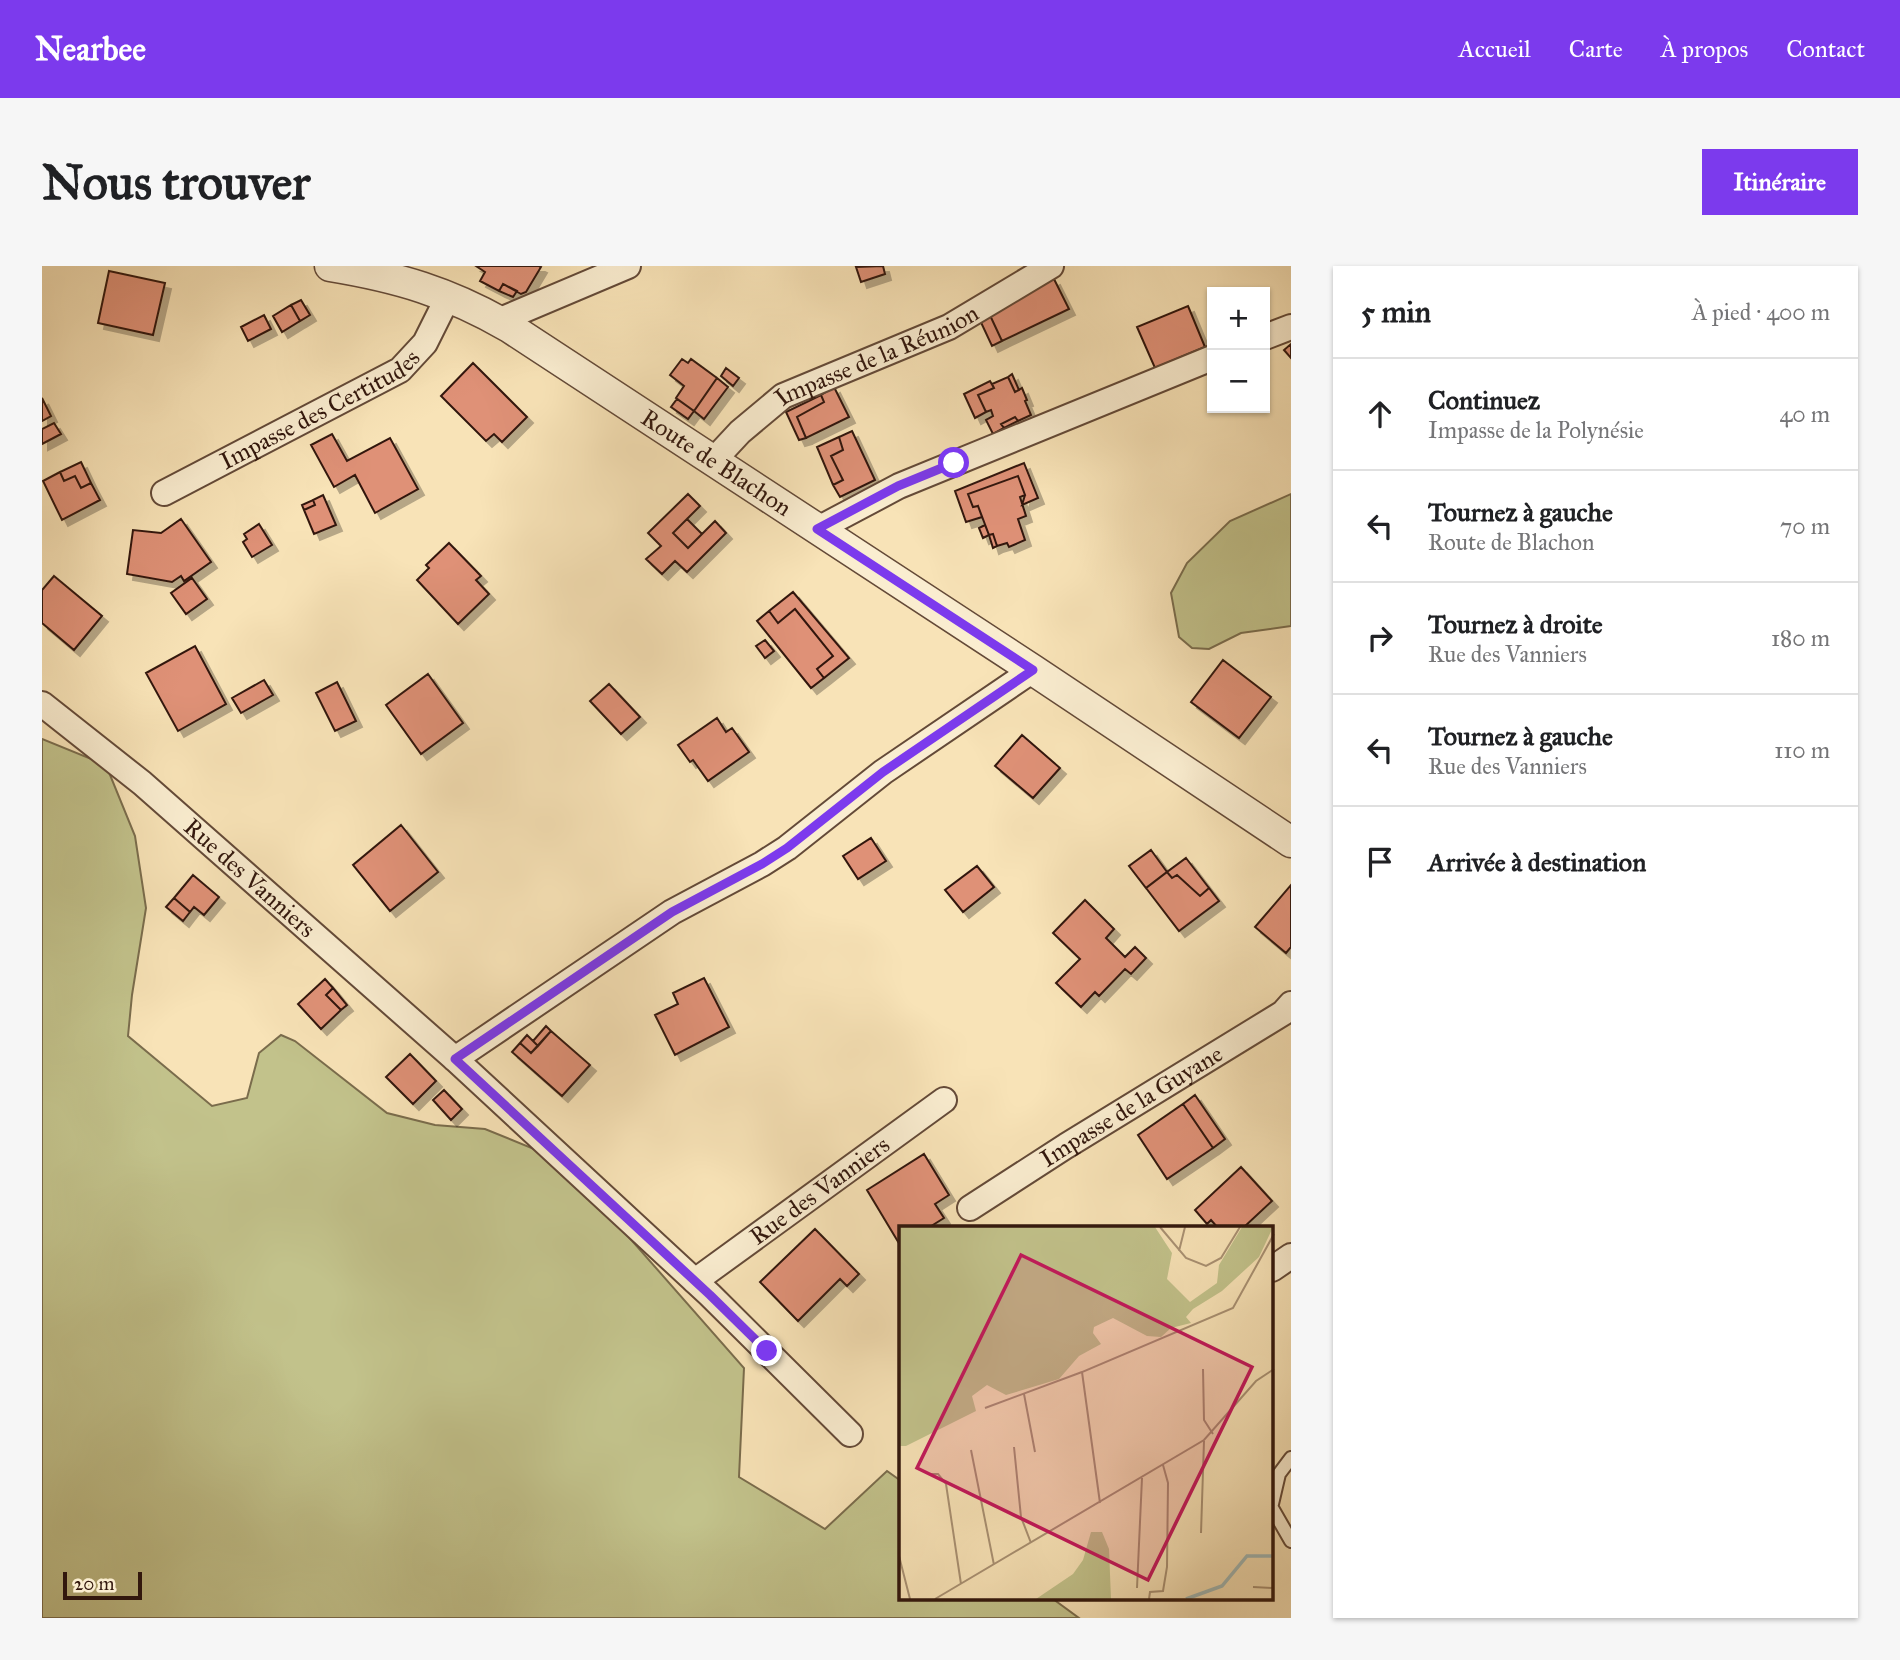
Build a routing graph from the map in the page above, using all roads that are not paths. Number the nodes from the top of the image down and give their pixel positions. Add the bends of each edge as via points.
1 (330, 266) edge
2 (628, 266) edge
3 (1051, 266) edge
4 (448, 297) junction
5 (498, 321) junction
6 (1291, 327) edge
7 (1270, 335) edge
8 (1207, 360) edge
9 (713, 461) junction
10 (164, 493) dead end
11 (817, 529) junction
12 (1033, 670) junction
13 (42, 704) edge
14 (1291, 842) edge
15 (1291, 1004) edge
16 (455, 1059) junction
17 (944, 1100) dead end
18 (970, 1208) dead end
19 (1291, 1256) edge
20 (1274, 1268) edge
21 (695, 1281) junction
22 (849, 1434) dead end
23 (1291, 1458) edge
24 (1274, 1497) edge
25 (1274, 1510) edge
26 (1291, 1541) edge

1 - 4 street, Route de Blachon via 379,274
2 - 5 street
3 - 9 street, Impasse de la Réunion via 949,327 783,396
4 - 5 street, Route de Blachon
4 - 10 street, Impasse des Certitudes via 425,343 400,370
5 - 9 street, Route de Blachon
6 - 7 street
8 - 11 street via 898,486
9 - 11 street, Route de Blachon
11 - 12 street, Route de Blachon
12 - 14 street, Route de Blachon
12 - 16 street via 883,772 787,848 672,912
13 - 16 street, Rue des Vanniers via 142,783
15 - 18 street, Impasse de la Guyane
16 - 21 street, Rue des Vanniers
17 - 21 street, Rue des Vanniers
19 - 20 street
21 - 22 street, Rue des Vanniers
23 - 24 lane via 1279,1474
25 - 26 lane

